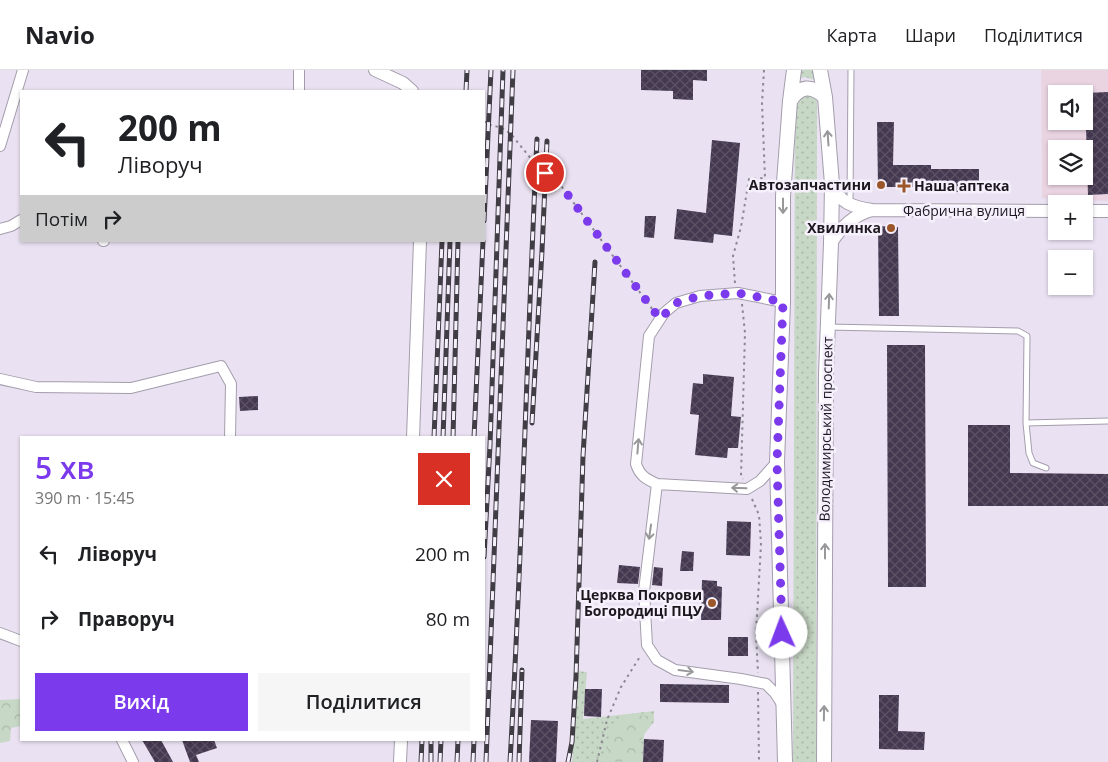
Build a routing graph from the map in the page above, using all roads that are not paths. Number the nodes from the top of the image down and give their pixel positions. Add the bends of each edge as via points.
1 (23, 70) edge
2 (299, 70) edge
3 (375, 70) edge
4 (794, 70) edge
5 (820, 70) edge
6 (851, 70) edge
7 (299, 90) edge
8 (411, 90) edge
9 (825, 97) junction
10 (790, 101) junction
11 (0, 146) edge
12 (832, 184) junction
13 (850, 205) junction
14 (872, 210) junction
15 (1048, 211) edge
16 (1093, 211) edge
17 (1108, 211) edge
18 (20, 221) edge
19 (849, 221) junction
20 (0, 229) edge
21 (420, 242) edge
22 (831, 244) junction
23 (783, 302) junction
24 (828, 326) junction
25 (0, 379) edge
26 (1108, 421) edge
27 (1026, 423) junction
28 (230, 436) edge
29 (413, 436) edge
30 (777, 462) junction
31 (1046, 468) dead end
32 (657, 484) junction
33 (0, 633) edge
34 (20, 641) edge
35 (784, 707) junction
36 (122, 741) edge
37 (401, 741) edge
38 (133, 762) edge
39 (400, 762) edge
40 (785, 762) edge
41 (824, 762) edge

1 - 11 street
2 - 7 street
3 - 8 street
4 - 10 main road
5 - 9 main road, Володимирський проспект
6 - 13 lane
9 - 10 main road via 810,87 802,88
12 -> 9 main road, Володимирський проспект
10 -> 23 main road via 783,196
12 - 13 street via 835,193
12 - 22 main road, Володимирський проспект
13 - 14 street
13 - 19 street
14 - 15 street, Фабрична вулиця
14 - 19 street
16 - 17 street
18 - 20 street
19 - 22 street
21 - 29 street
24 -> 22 main road, Володимирський проспект
23 - 30 main road
32 -> 23 street via 639,473 636,464 650,336 660,319 676,303 700,296 738,293
24 - 27 lane via 1018,331 1027,336
41 -> 24 main road, Володимирський проспект
25 - 28 street via 36,387 131,388 221,366 231,384
26 - 27 lane
27 - 31 lane via 1033,463
30 -> 32 street via 760,481 747,489
30 - 35 main road
32 -> 35 street via 644,591 647,645 657,660 675,670 766,684
33 - 34 street
35 - 40 main road
36 - 38 street
37 - 39 street

